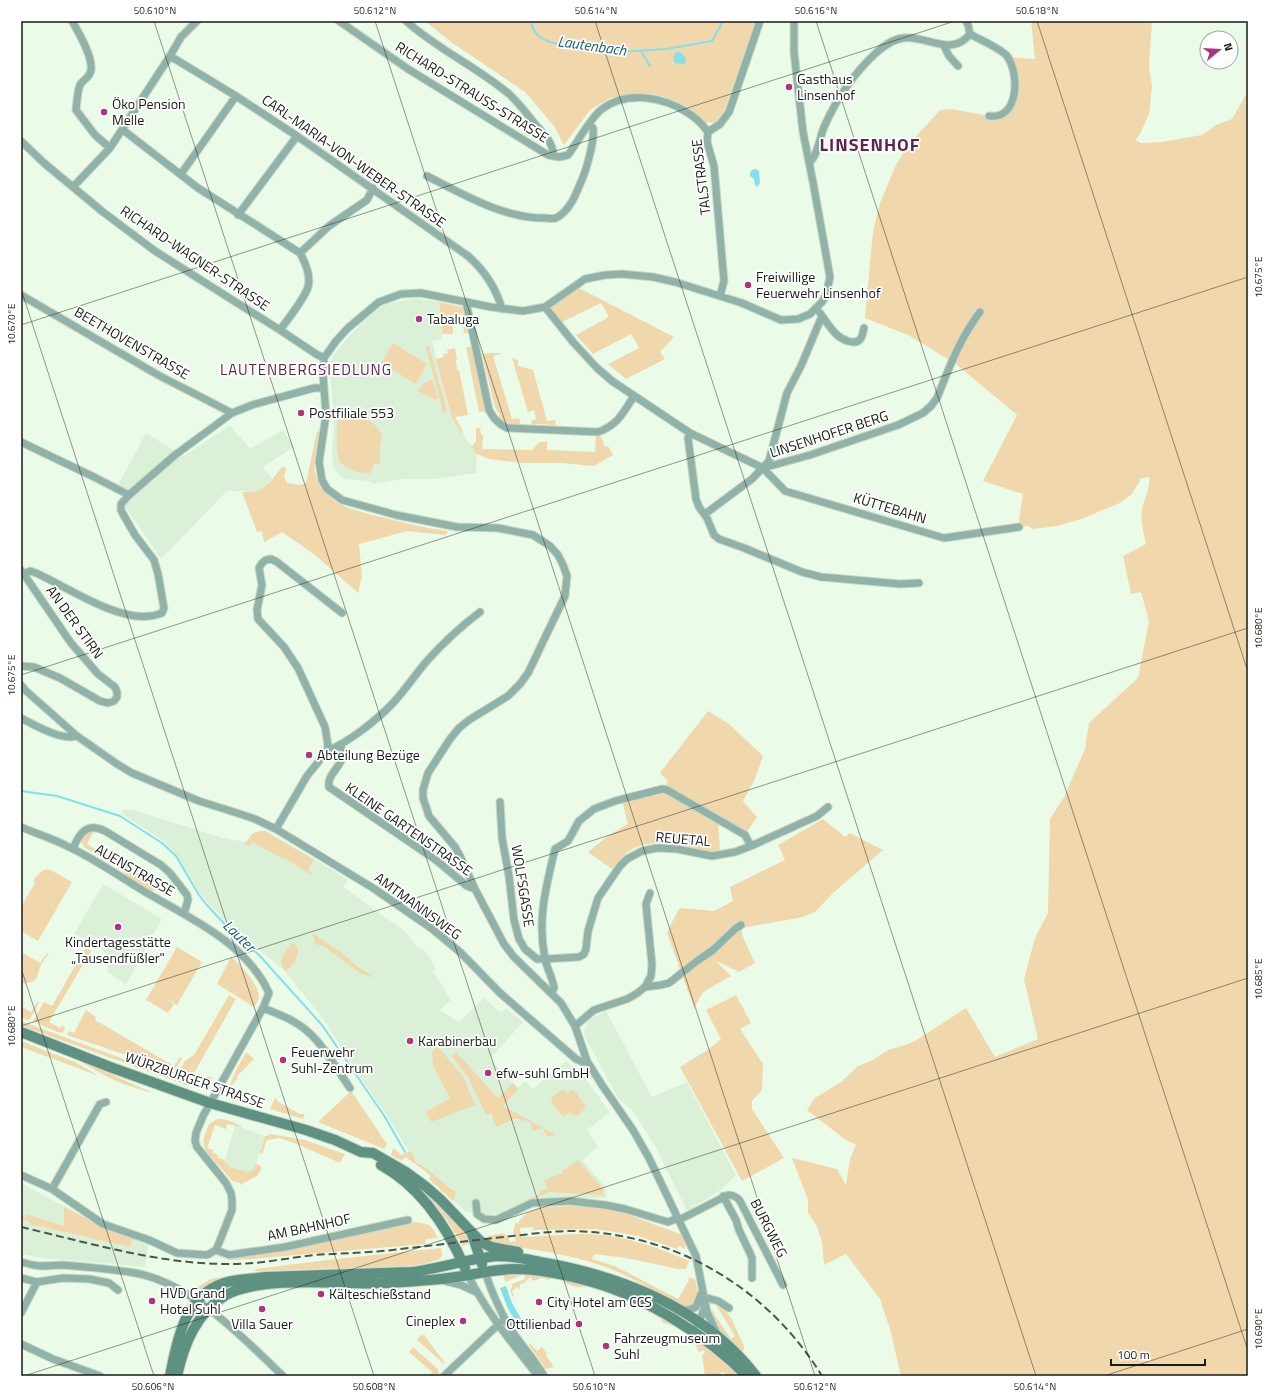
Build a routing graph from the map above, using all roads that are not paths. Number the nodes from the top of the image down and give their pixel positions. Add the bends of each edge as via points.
1 (72, 21) edge
2 (197, 21) edge
3 (339, 21) edge
4 (406, 21) edge
5 (760, 21) edge
6 (794, 21) edge
7 (966, 21) edge
8 (970, 34) junction
9 (944, 46) junction
10 (170, 56) junction
11 (958, 66) dead end
12 (236, 96) junction
13 (989, 116) dead end
14 (589, 125) junction
15 (123, 130) junction
16 (708, 132) junction
17 (297, 136) junction
18 (21, 141) edge
19 (110, 148) junction
20 (552, 156) junction
21 (809, 162) junction
22 (181, 174) junction
23 (427, 176) dead end
24 (73, 187) junction
25 (373, 188) junction
26 (238, 215) junction
27 (300, 253) junction
28 (21, 295) edge
29 (720, 296) junction
30 (466, 302) junction
31 (545, 307) junction
32 (817, 308) junction
33 (502, 309) junction
34 (980, 312) dead end
35 (822, 316) junction
36 (864, 328) dead end
37 (280, 330) junction
38 (324, 358) junction
39 (324, 388) junction
40 (634, 396) junction
41 (232, 413) junction
42 (690, 433) junction
43 (21, 442) edge
44 (763, 468) junction
45 (129, 495) junction
46 (705, 514) junction
47 (1020, 527) dead end
48 (23, 572) edge
49 (919, 583) dead end
50 (480, 612) dead end
51 (342, 613) dead end
52 (21, 666) edge
53 (21, 685) edge
54 (21, 718) edge
55 (76, 736) junction
56 (340, 745) junction
57 (327, 751) junction
58 (500, 802) dead end
59 (828, 808) dead end
60 (21, 828) edge
61 (276, 830) junction
62 (752, 846) junction
63 (73, 849) junction
64 (475, 889) junction
65 (650, 893) dead end
66 (184, 914) junction
67 (741, 925) dead end
68 (545, 959) junction
69 (645, 987) junction
70 (552, 992) junction
71 (263, 1008) junction
72 (575, 1026) junction
73 (21, 1032) edge
74 (588, 1061) junction
75 (350, 1088) dead end
76 (106, 1102) dead end
77 (210, 1103) junction
78 (361, 1152) junction
79 (21, 1175) edge
80 (52, 1190) junction
81 (723, 1196) junction
82 (476, 1203) dead end
83 (679, 1219) junction
84 (408, 1220) dead end
85 (472, 1234) junction
86 (216, 1250) junction
87 (481, 1258) junction
88 (21, 1262) edge
89 (463, 1262) junction
90 (485, 1272) junction
91 (468, 1275) junction
92 (21, 1278) edge
93 (752, 1278) dead end
94 (437, 1280) junction
95 (616, 1280) junction
96 (37, 1282) junction
97 (702, 1284) junction
98 (783, 1285) dead end
99 (118, 1290) dead end
100 (476, 1292) junction
101 (704, 1297) junction
102 (197, 1301) junction
103 (729, 1308) dead end
104 (209, 1309) junction
105 (681, 1310) junction
106 (21, 1313) edge
107 (505, 1318) junction
108 (699, 1322) junction
109 (498, 1324) junction
110 (692, 1331) junction
111 (720, 1339) junction
112 (21, 1344) edge
113 (84, 1374) edge
114 (100, 1376) edge
115 (170, 1376) edge
116 (177, 1376) edge
117 (283, 1376) edge
118 (444, 1376) edge
119 (538, 1376) edge
120 (544, 1376) edge
121 (747, 1376) edge
122 (756, 1376) edge

1 - 19 street via 90,59 91,69 89,76 80,85 76,110 95,135
2 - 10 street via 181,37
3 - 20 street, RICHARD-STRAUSS-STRASSE via 408,69
4 - 20 street via 420,34 477,70 510,95 545,136 552,148
5 - 16 street, TALSTRASSE via 729,112 720,124
6 - 21 street via 794,52
7 - 8 street
8 - 9 street via 956,44
8 - 13 street via 1005,54 1012,65 1013,99 1008,111 1002,115
9 - 11 street
9 - 21 street via 918,38 905,38 893,40 878,52 846,88 824,127 814,158
10 - 12 street, CARL-MARIA-VON-WEBER-STRASSE
10 - 15 street
12 - 17 street, CARL-MARIA-VON-WEBER-STRASSE
12 - 22 street
14 - 16 street, RICHARD-STRAUSS-STRASSE via 602,109 618,101 641,96 667,102 688,112
14 - 20 street, RICHARD-STRAUSS-STRASSE via 568,155
14 - 23 street via 592,128 592,139 584,177 565,212 554,218 523,217 499,210
15 - 19 street
15 - 22 street
16 - 29 street, TALSTRASSE via 707,142 714,166 724,281
17 - 25 street, CARL-MARIA-VON-WEBER-STRASSE
17 - 26 street
18 - 24 street, RICHARD-WAGNER-STRASSE
19 - 24 street
21 - 32 street via 830,277 826,295
22 - 26 street
24 - 37 street, RICHARD-WAGNER-STRASSE via 155,251
25 - 27 street via 367,200 329,226
25 - 33 street, CARL-MARIA-VON-WEBER-STRASSE via 480,267 498,296
26 - 27 street
27 - 37 street via 308,274 308,286
28 - 41 street, BEETHOVENSTRASSE via 158,375
29 - 31 street via 653,277 605,274 585,279
29 - 32 street via 781,320 798,319
30 - 33 street
30 - 38 street via 421,293 401,294 379,302 348,328
30 - 40 street via 488,410 501,425 507,428 598,432 615,423
31 - 33 street via 523,311
31 - 40 street via 596,368
32 - 35 street
34 - 44 street, LINSENHOFER BERG via 960,343 937,398 923,413 898,425
35 - 36 street via 835,333 852,342 861,338
35 - 44 street, LINSENHOFER BERG via 802,366 787,393 769,461
37 - 38 street, RICHARD-WAGNER-STRASSE
38 - 39 street
39 - 41 street via 314,388
39 - 64 street via 326,415 318,462 327,489 342,500 359,506 432,523 498,528 533,535 550,546 564,565 567,576 565,596 524,679 508,696 459,728 439,754 425,780 423,798 429,816 455,847
40 - 42 street
41 - 45 street via 175,455
42 - 44 street
42 - 46 street via 688,438 696,499
43 - 45 street
44 - 46 street
44 - 47 street, KÜTTEBAHN via 785,492 934,536 944,538
45 - 48 street via 121,504 121,510 135,535 154,560 164,608 162,612 150,616 133,616 117,612 36,573
46 - 49 street via 718,539 802,572 821,577 900,584
48 - 52 street, AN DER STIRN via 71,643 98,674 114,686 117,696 114,701 108,703 100,701 60,678 34,667
50 - 56 street via 455,632 380,716
51 - 57 street via 277,562 266,560 259,568 262,585 257,610 258,619 284,647 298,668 325,727
53 - 55 street, AMTMANNSWEG
54 - 55 street via 67,737
55 - 61 street, AMTMANNSWEG via 132,773 217,808 255,819
56 - 57 street
56 - 64 street, KLEINE GARTENSTRASSE via 343,756 328,782 329,787 436,860 467,886
57 - 61 street via 307,776
58 - 68 street, WOLFSGASSE via 502,838 519,939 525,949 537,959
59 - 62 street, REUETAL via 817,816
60 - 63 street, AUENSTRASSE
61 - 74 street, AMTMANNSWEG via 373,888 432,928 500,993 576,1059
62 - 68 street, REUETAL via 712,856 657,848 642,851 627,859 598,898 584,954 579,957
62 - 68 street via 745,835 668,790 662,789 615,801 594,809 579,821 568,841 555,849 543,900 541,929
63 - 66 street, AUENSTRASSE
63 - 66 street, AUENSTRASSE via 80,835 91,827 100,828 111,834 161,864 170,873 188,900
64 - 70 street via 495,930 509,951
65 - 69 street via 646,904 652,965 651,976
66 - 71 street, AUENSTRASSE via 235,948 257,972 269,993
67 - 69 street via 669,983
68 - 70 street via 554,983
69 - 72 street via 627,999 594,1010
70 - 72 street
71 - 75 street via 290,1019 307,1030
71 - 77 street, AUENSTRASSE
72 - 74 street
73 - 77 main road, WÜRZBURGER STRASSE
74 - 83 street via 633,1130
76 - 80 street via 100,1104
77 - 78 main road, WÜRZBURGER STRASSE via 306,1130
77 - 86 street via 196,1133 196,1144 226,1183 232,1200 232,1210
78 - 85 main road, WÜRZBURGER STRASSE via 373,1153 406,1172 440,1199
78 - 89 main road, WÜRZBURGER STRASSE via 397,1175 426,1202
79 - 80 street, AM BAHNHOF
80 - 86 street, AM BAHNHOF via 103,1224 149,1240 170,1251 203,1256
81 - 83 street
81 - 93 street, BURGWEG via 752,1258
81 - 98 street, BURGWEG via 733,1195 740,1201
82 - 83 street via 477,1214 488,1220 497,1220 532,1203 570,1201 618,1207 668,1222
83 - 97 street via 696,1256
84 - 86 street, AM BAHNHOF via 285,1247 229,1255
85 - 87 main road
85 - 95 main road via 491,1247 588,1265
87 - 89 main road
87 - 90 main road
87 - 95 main road via 505,1256 528,1259
88 - 102 street via 137,1274 154,1278
89 - 91 main road, WÜRZBURGER STRASSE
89 - 102 main road via 411,1272 245,1279 216,1286
90 - 91 main road
90 - 107 street
90 - 110 main road via 526,1269 591,1282 625,1293
91 - 94 main road
91 - 100 street
92 - 96 street
94 - 100 street via 461,1285
94 - 104 main road via 258,1285 226,1295
95 - 105 main road
96 - 99 street via 63,1278 89,1279 109,1283
96 - 106 street
97 - 101 street
97 - 105 street via 701,1297 696,1307
100 - 109 street
101 - 103 street
101 - 108 street via 704,1308
101 - 111 street via 706,1312
102 - 104 street
102 - 115 main road via 181,1327
104 - 116 main road via 190,1335
104 - 117 street
105 - 108 main road
107 - 109 street
107 - 120 street
108 - 110 street
108 - 111 main road
109 - 118 street
109 - 119 street
110 - 121 main road
111 - 122 main road
112 - 113 street
113 - 114 street

